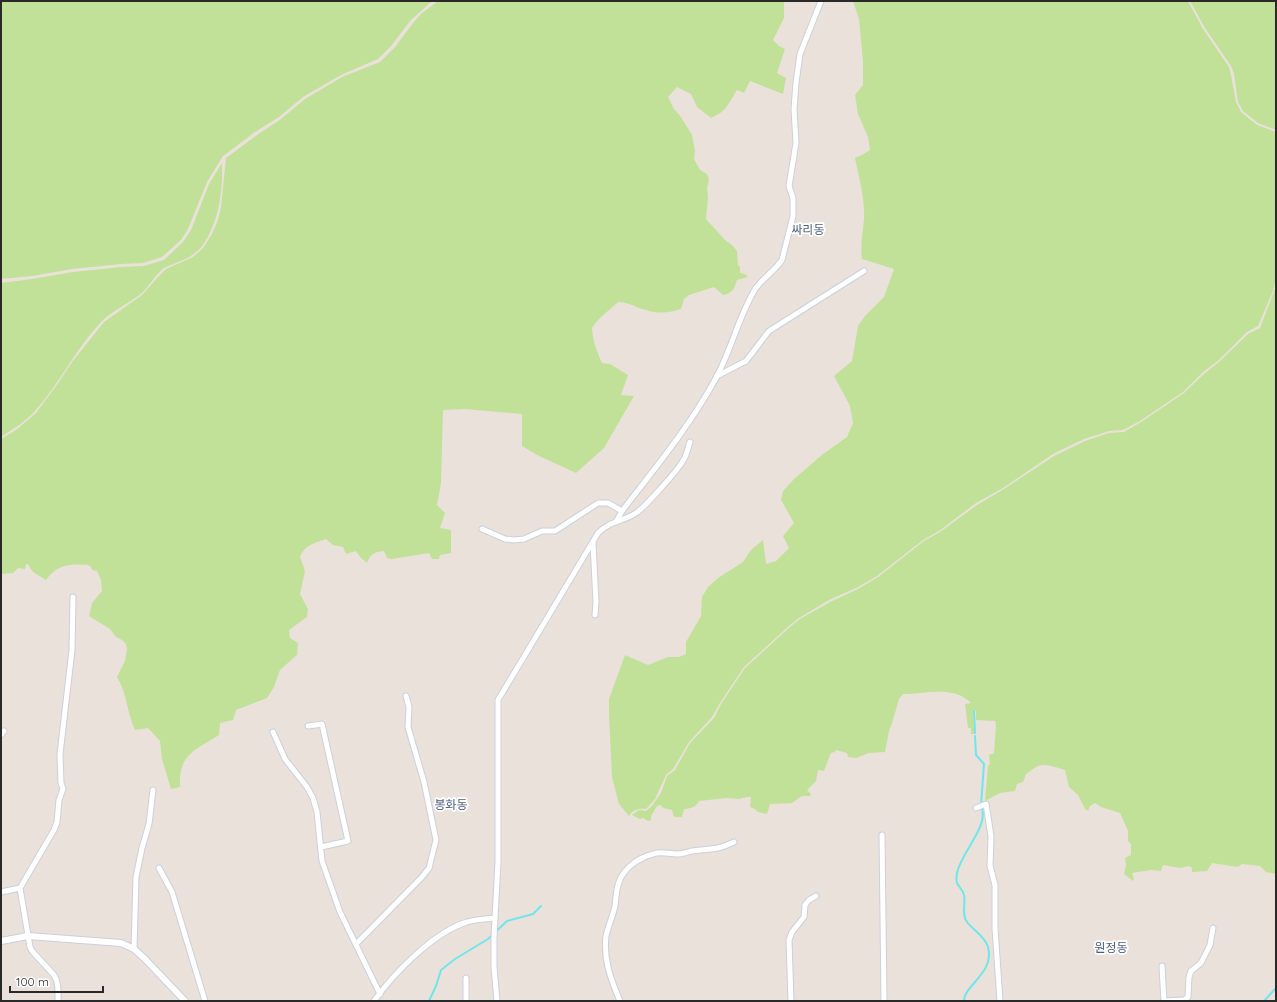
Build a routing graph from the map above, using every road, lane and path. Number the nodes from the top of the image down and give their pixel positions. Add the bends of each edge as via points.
1 (821, 1) edge
2 (864, 271) dead end
3 (717, 376) junction
4 (690, 442) dead end
5 (622, 511) junction
6 (616, 522) junction
7 (482, 529) dead end
8 (592, 542) junction
9 (73, 597) dead end
10 (595, 615) dead end
11 (406, 696) dead end
12 (308, 726) dead end
13 (273, 732) dead end
14 (153, 790) dead end
15 (976, 808) dead end
16 (882, 835) dead end
17 (734, 842) dead end
18 (320, 847) junction
19 (159, 868) dead end
20 (20, 888) junction
21 (1, 892) edge
22 (816, 896) dead end
23 (495, 918) junction
24 (1213, 928) dead end
25 (28, 936) junction
26 (1, 941) edge
27 (356, 944) junction
28 (134, 949) junction
29 (1162, 966) dead end
30 (466, 978) dead end
31 (380, 994) junction
32 (58, 1001) edge
33 (185, 1001) edge
34 (204, 1001) edge
35 (374, 1001) edge
36 (466, 1001) edge
37 (497, 1001) edge
38 (620, 1001) edge
39 (791, 1001) edge
40 (884, 1001) edge
41 (1000, 1001) edge
42 (1164, 1001) edge

1 - 3 street via 800,54 794,109 796,143 789,186 794,206 782,260 754,290
2 - 3 street via 769,331 746,361
3 - 5 street via 678,438
4 - 6 street via 684,460 677,470 638,512
5 - 6 street
5 - 7 street via 608,503 598,502 555,531 542,532 524,539 505,539
6 - 8 street via 604,526
8 - 10 street
8 - 23 street via 498,700 498,862
9 - 20 street via 72,650 60,754 63,789 57,822
11 - 27 street via 409,707 409,733 424,782 436,840 429,868
12 - 18 street via 322,724 348,841
13 - 18 street via 285,759 313,798
14 - 28 street via 149,824 136,877
15 - 41 street via 986,804 990,866 995,885
16 - 40 street
17 - 38 street via 712,850 653,854 630,865 622,874 606,935 609,974
18 - 27 street via 322,861 340,912
19 - 34 street via 172,892
20 - 21 street
20 - 25 street
22 - 39 street via 809,900 804,917 789,940
23 - 31 street via 468,921 449,930 402,967
23 - 37 street via 494,967
24 - 42 street via 1210,945 1201,963 1191,971 1188,997 1184,1000
25 - 26 street
25 - 28 street via 121,943
25 - 32 street via 32,951 56,979
27 - 31 street
28 - 33 street
29 - 42 street
30 - 36 street
31 - 35 street

